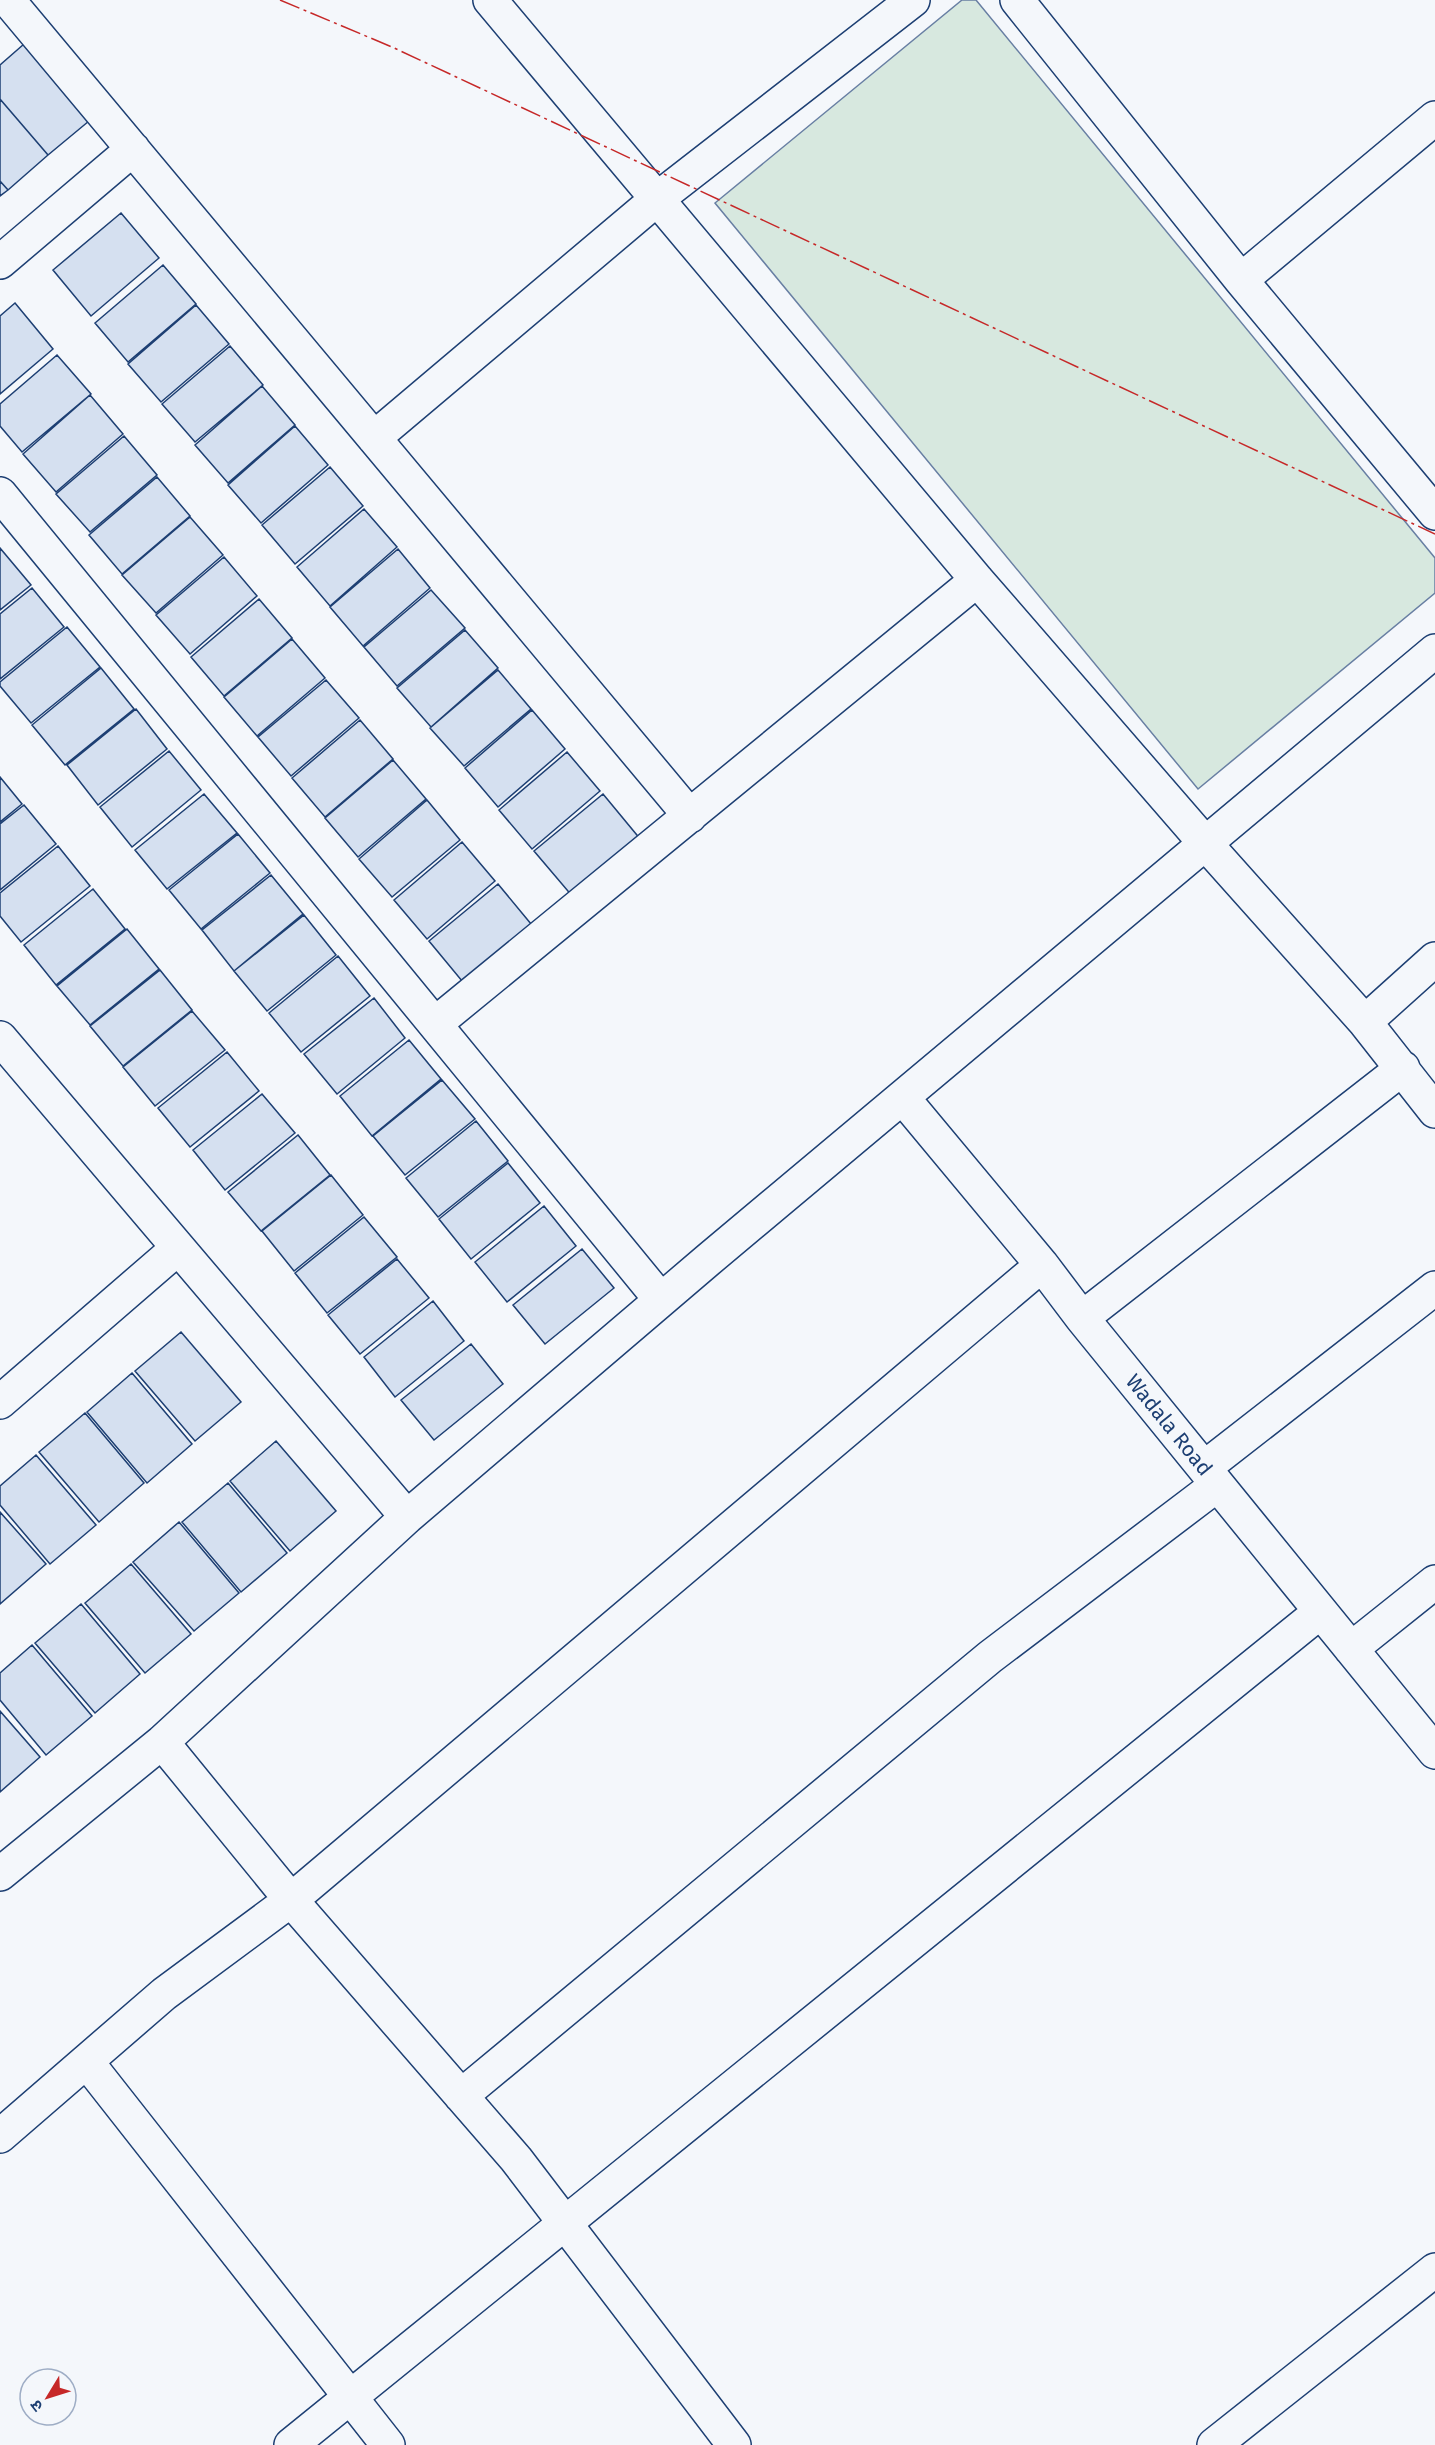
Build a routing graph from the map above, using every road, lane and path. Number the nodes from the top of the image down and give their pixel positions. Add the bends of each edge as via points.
1 (8, 0) edge
2 (490, 0) edge
3 (913, 0) edge
4 (1017, 0) edge
5 (1435, 118) edge
6 (133, 149) junction
7 (657, 199) junction
8 (0, 262) edge
9 (1241, 280) junction
10 (374, 438) junction
11 (0, 494) edge
12 (1435, 513) edge
13 (977, 580) junction
14 (1435, 651) edge
15 (690, 816) junction
16 (1205, 843) junction
17 (1435, 959) edge
18 (1365, 1022) junction
19 (435, 1024) junction
20 (0, 1038) edge
21 (1402, 1068) junction
22 (903, 1098) junction
23 (1435, 1111) edge
24 (178, 1248) junction
25 (1042, 1265) junction
26 (1435, 1288) edge
27 (661, 1300) junction
28 (1082, 1318) junction
29 (0, 1402) edge
30 (1211, 1476) junction
31 (407, 1517) junction
32 (1435, 1582) edge
33 (1320, 1612) junction
34 (1351, 1649) junction
35 (162, 1742) junction
36 (1435, 1752) edge
37 (0, 1875) edge
38 (291, 1900) junction
39 (87, 2062) junction
40 (461, 2096) junction
41 (0, 2136) edge
42 (565, 2224) junction
43 (1435, 2270) edge
44 (349, 2398) junction
45 (291, 2445) edge
46 (388, 2445) edge
47 (734, 2445) edge
48 (1214, 2445) edge

1 - 6 street
2 - 7 street
3 - 7 street
4 - 9 street
5 - 9 street
6 - 8 street
6 - 10 street
7 - 10 street
7 - 13 street
9 - 12 street
10 - 15 street
11 - 19 street
13 - 15 street
13 - 16 street
14 - 16 street
15 - 19 street
16 - 18 street
16 - 22 street
17 - 18 street
18 - 21 street
19 - 27 street
20 - 24 street
21 - 23 street
21 - 28 street
22 - 25 street, Wadala Road
22 - 27 street
24 - 29 street
24 - 31 street
25 - 28 street, Wadala Road
25 - 38 street
26 - 30 street
27 - 31 street
28 - 30 street, Wadala Road
30 - 33 street, Wadala Road
30 - 40 street
31 - 35 street
32 - 34 street
33 - 34 street, Wadala Road
33 - 42 street
34 - 36 street, Wadala Road
35 - 37 street
35 - 38 street
38 - 39 street via 164,1994
38 - 40 street
39 - 41 street
39 - 44 street
40 - 42 street
42 - 44 street
42 - 47 street
43 - 48 street
44 - 45 street
44 - 46 street

